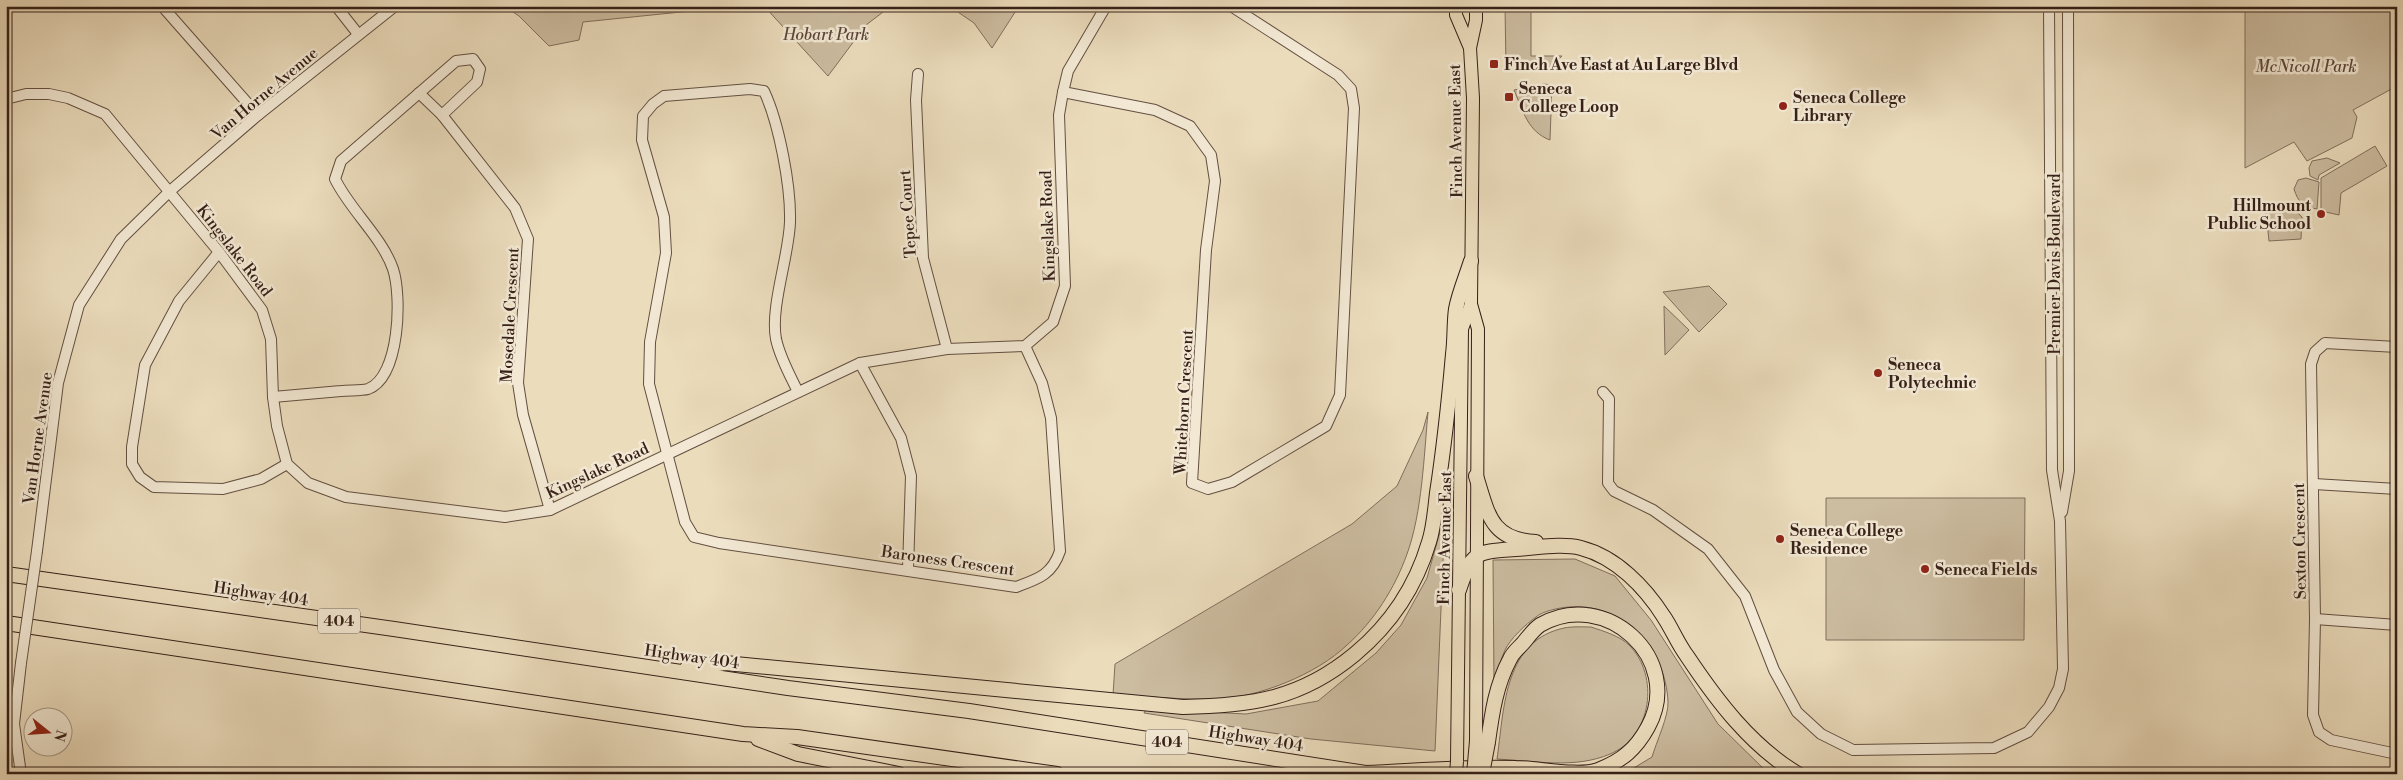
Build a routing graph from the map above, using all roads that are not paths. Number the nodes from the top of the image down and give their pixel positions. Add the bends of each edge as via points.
1 (162, 6) edge
2 (336, 6) edge
3 (395, 6) edge
4 (1106, 6) edge
5 (1231, 6) edge
6 (1456, 6) edge
7 (1476, 6) edge
8 (2049, 6) edge
9 (2068, 6) edge
10 (358, 34) junction
11 (1470, 48) junction
12 (918, 74) dead end
13 (1063, 92) junction
14 (419, 93) junction
15 (6, 99) edge
16 (442, 115) junction
17 (258, 116) junction
18 (170, 191) junction
19 (219, 252) junction
20 (1471, 262) junction
21 (1471, 304) junction
22 (1025, 346) junction
23 (2397, 347) edge
24 (947, 349) junction
25 (860, 362) junction
26 (798, 392) junction
27 (1603, 392) dead end
28 (273, 396) junction
29 (667, 454) junction
30 (287, 464) junction
31 (1476, 476) junction
32 (2314, 484) junction
33 (2397, 489) edge
34 (550, 510) junction
35 (2060, 521) junction
36 (1561, 546) junction
37 (1476, 556) junction
38 (908, 569) junction
39 (6, 574) edge
40 (1459, 590) junction
41 (2315, 618) junction
42 (6, 623) edge
43 (2397, 625) edge
44 (671, 670) junction
45 (743, 734) junction
46 (1482, 741) junction
47 (2397, 754) edge
48 (1368, 773) edge
49 (21, 774) edge
50 (899, 774) edge
51 (1057, 774) edge
52 (1456, 774) edge
53 (1473, 774) edge
54 (1482, 774) edge
55 (1798, 774) edge

1 - 17 street
2 - 10 street
3 - 10 street, Van Horne Avenue
4 - 13 street, Kingslake Road via 1068,71
5 - 13 street, Whitehorn Crescent via 1338,75 1351,89 1354,108 1340,395 1326,426 1232,482 1208,489 1192,483 1206,250 1215,181 1211,155 1190,126 1155,110
6 - 11 main road, Finch Avenue East via 1456,15
7 - 11 main road, Finch Avenue East
8 - 35 street, Premier Davis Boulevard via 2052,470
9 - 35 street, Premier Davis Boulevard via 2069,470
10 - 17 street, Van Horne Avenue
11 - 20 main road, Finch Avenue East via 1473,108
12 - 24 street, Tepee Court via 916,100 923,258
13 - 22 street, Kingslake Road via 1059,115 1065,286 1053,322
14 - 16 street, Mosedale Crescent
14 - 16 street via 456,61 473,59 480,69 477,82
14 - 28 street via 341,162 335,179 343,197 393,268 397,296 393,357 383,379 368,389
15 - 18 street, Kingslake Road via 26,94 49,94 68,98 105,114
16 - 34 street, Mosedale Crescent via 515,208 528,239 518,383 523,415
17 - 18 street, Van Horne Avenue
18 - 19 street, Kingslake Road
18 - 49 street, Van Horne Avenue, bridge via 121,239 79,305 58,383 14,724
19 - 28 street, Kingslake Road via 262,310 270,339
19 - 30 street via 179,301 145,365 132,464 140,477 154,487 223,489 261,479
20 - 21 main road, Finch Avenue East
20 - 44 highway via 1456,310 1444,452 1430,540 1420,568 1391,618 1370,642 1342,665 1304,687 1266,701 1227,707 1183,707 725,663
21 - 31 main road, Finch Avenue East via 1478,329
21 - 40 main road, Finch Avenue East via 1462,329
22 - 24 street, Kingslake Road
22 - 38 street, Baroness Crescent via 1042,383 1051,418 1060,552 1055,566 1038,579 1016,587
23 - 32 street, Sexton Crescent via 2325,343 2315,352 2311,364
24 - 25 street, Kingslake Road
25 - 26 street, Kingslake Road
25 - 38 street via 901,438 911,476
26 - 29 street, Kingslake Road
26 - 29 street via 776,338 777,305 790,222 786,177 771,106 764,91 750,89 664,96 643,116 642,140 664,217 666,253 650,342 650,384
27 - 35 street, Premier Davis Boulevard via 1609,399 1608,483 1614,491 1653,510 1708,549 1745,596 1774,670 1798,712 1821,734 1853,750 1994,748 2028,732 2049,707 2059,688 2063,669
28 - 30 street, Kingslake Road via 276,426
29 - 34 street, Kingslake Road
29 - 38 street, Baroness Crescent via 685,522 694,537
30 - 34 street, Kingslake Road via 308,483 346,497 505,518
31 - 36 highway via 1496,529 1518,540
31 - 37 main road, Finch Avenue East
32 - 33 street
32 - 41 street, Sexton Crescent
36 - 37 highway via 1488,551
36 - 55 highway via 1580,547 1596,553 1638,583 1664,616 1686,656 1746,734
37 - 40 highway via 1467,566
37 - 46 main road, Finch Avenue East
39 - 44 highway, Highway 404 / 404
40 - 52 main road, Finch Avenue East, bridge
41 - 43 street
41 - 47 street, Sexton Crescent via 2313,715 2318,732 2331,740
42 - 45 highway
44 - 48 highway, Highway 404 / 404 via 969,711
45 - 50 highway via 798,754
45 - 51 highway via 797,738
46 - 48 highway, Highway 404 via 1510,657 1539,626 1558,618 1580,615 1604,617 1630,633 1656,671 1658,695 1653,718 1638,745 1619,761 1596,771 1515,768
46 - 53 main road, Finch Avenue East, bridge
46 - 54 highway, Highway 404, bridge

